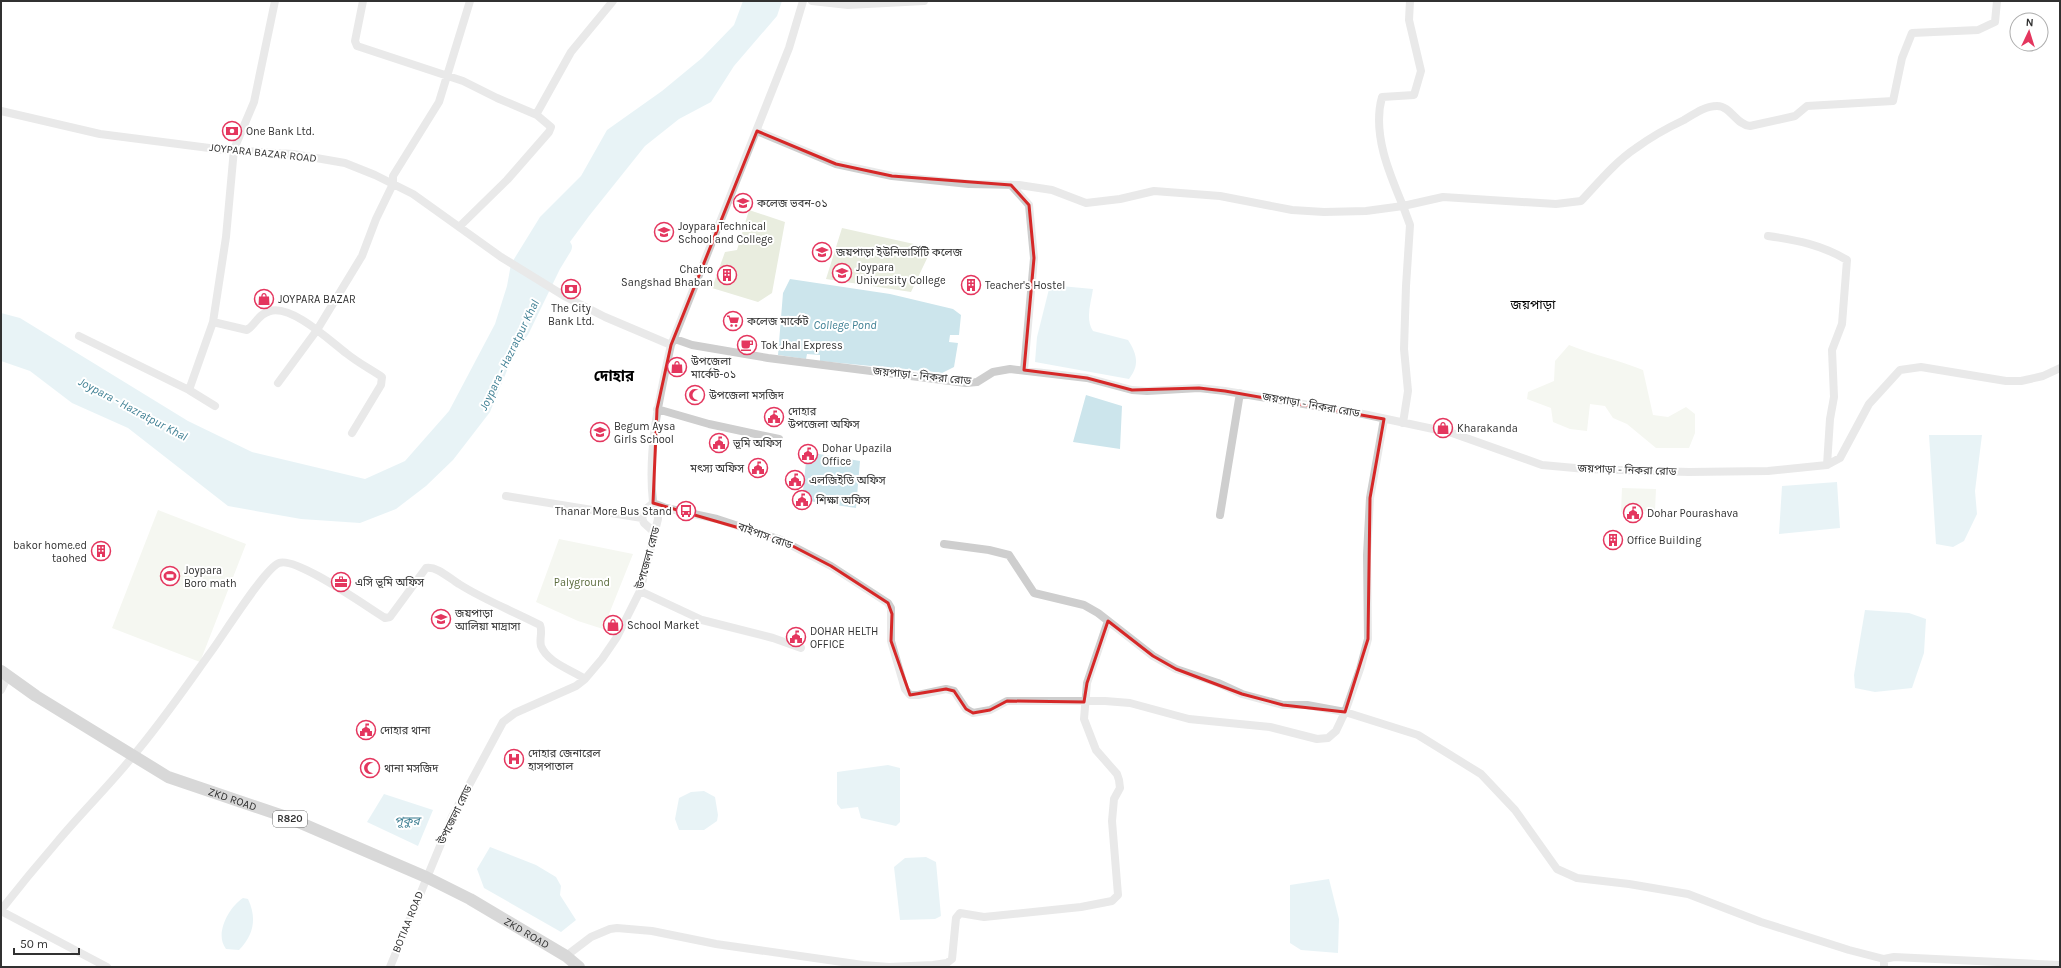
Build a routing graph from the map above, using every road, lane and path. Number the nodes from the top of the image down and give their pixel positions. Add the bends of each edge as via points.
1 (275, 1) edge
2 (363, 1) edge
3 (470, 1) edge
4 (613, 1) edge
5 (803, 1) edge
6 (812, 1) edge
7 (924, 1) edge
8 (1410, 1) edge
9 (1997, 1) edge
10 (447, 76) junction
11 (1, 111) edge
12 (537, 115) junction
13 (756, 131) junction
14 (234, 149) junction
15 (393, 184) junction
16 (1011, 185) junction
17 (1402, 206) junction
18 (459, 227) junction
19 (1768, 236) dead end
20 (213, 322) junction
21 (317, 330) junction
22 (79, 336) dead end
23 (673, 342) junction
24 (2060, 368) edge
25 (1024, 370) junction
26 (278, 383) dead end
27 (189, 390) junction
28 (1240, 393) junction
29 (215, 406) dead end
30 (657, 409) junction
31 (1384, 419) junction
32 (1403, 423) junction
33 (352, 433) dead end
34 (779, 440) dead end
35 (1827, 465) junction
36 (506, 496) dead end
37 (653, 503) junction
38 (1220, 516) dead end
39 (642, 518) junction
40 (654, 532) junction
41 (944, 544) dead end
42 (640, 591) junction
43 (1108, 621) junction
44 (801, 648) dead end
45 (4, 673) edge
46 (585, 679) junction
47 (1, 690) edge
48 (1084, 702) junction
49 (1346, 712) junction
50 (134, 756) junction
51 (426, 877) junction
52 (1, 910) edge
53 (566, 956) junction
54 (1884, 963) edge
55 (2060, 966) edge
56 (107, 967) edge
57 (390, 967) edge
58 (579, 967) edge

1 - 14 street via 254,102
2 - 10 street via 355,41 357,46
3 - 10 street
4 - 12 street via 571,52
5 - 13 street, উপজেলা রোড via 789,48
6 - 7 street via 848,5
8 - 17 street via 1409,20 1421,71 1416,89 1414,95 1382,97 1379,108 1382,146
9 - 17 street via 1995,22 1978,30 1912,33 1902,58 1893,101 1807,106 1795,116 1750,126 1743,125 1719,106 1711,107 1666,129 1635,148 1581,201 1556,204 1443,197
10 - 12 street
10 - 15 street via 439,102 393,176
11 - 14 street, JOYPARA BAZAR ROAD via 100,134
12 - 18 street via 551,127 549,132 511,176
13 - 16 street via 836,164 892,176 940,182
13 - 23 street, উপজেলা রোড
14 - 15 street, JOYPARA BAZAR ROAD via 293,154 345,163
14 - 20 street via 226,237
15 - 18 street, JOYPARA BAZAR ROAD via 413,194
15 - 21 street via 376,218 362,256
16 - 17 street via 1052,190 1086,203 1154,191 1220,196 1292,210 1324,212 1366,211
16 - 25 street via 1029,205 1034,258
17 - 32 street via 1410,225 1404,349 1408,391
18 - 23 street, JOYPARA BAZAR ROAD via 501,257 566,297 605,317
19 - 35 street via 1799,240 1829,249 1847,260 1842,324 1832,350 1834,397
20 - 21 street via 247,330 260,314 271,310 282,311
20 - 27 street
21 - 26 street
21 - 33 street via 346,354 382,377 381,385
22 - 27 street
23 - 25 street, জয়পাড়া - নিকরা রোড via 768,358 966,383 977,382 1002,369
23 - 30 street, উপজেলা রোড
24 - 35 street, জয়পাড়া - নিকরা রোড via 2044,376 2021,381 2006,381 1921,367 1900,370 1869,404 1840,458
25 - 28 street, জয়পাড়া - নিকরা রোড via 1087,378 1132,390 1199,388
27 - 29 street
28 - 31 street, জয়পাড়া - নিকরা রোড
28 - 38 street
30 - 34 street
30 - 37 street, উপজেলা রোড via 652,455
31 - 32 street, জয়পাড়া - নিকরা রোড
31 - 49 street via 1370,498 1367,555 1368,639
32 - 35 street, জয়পাড়া - নিকরা রোড via 1470,438 1542,465 1689,472 1768,471
36 - 39 street
37 - 39 street via 646,509
37 - 40 street, উপজেলা রোড via 658,514
37 - 48 street, বাইপাস রোড via 716,519 781,540 832,566 888,603 892,614 891,641 905,689 910,695 918,696 946,688 954,691 966,709 973,713 990,710 1007,701
39 - 40 street
40 - 42 street, উপজেলা রোড
41 - 43 street via 1003,552 1014,561 1034,594 1084,605
42 - 44 street via 702,620 773,638
42 - 46 street, উপজেলা রোড via 617,637
43 - 48 street via 1087,683
43 - 49 street via 1170,666 1242,694 1269,702
45 - 47 street
45 - 50 main road, ZKD ROAD / R820 via 36,696
46 - 50 street via 545,656 540,644 540,625 430,567 426,568 390,617 385,618 310,572 280,562 272,567
46 - 51 street, উপজেলা রোড via 563,693 515,713 503,722 452,817
48 - 49 street via 1130,703 1189,719 1270,727 1317,739 1328,738 1336,731
48 - 53 street via 1084,720 1096,750 1120,780 1120,788 1114,799 1112,821 1118,882 1118,895 1114,900 1081,908 1009,916 984,917 960,913 956,918 952,959 947,963 933,965 863,965 716,944 652,931 617,928 591,937
49 - 54 street via 1418,735 1481,774 1515,810 1557,869 1577,878 1688,894 1761,922
50 - 51 main road, ZKD ROAD / R820 via 168,778 289,818
50 - 52 street via 57,841
51 - 53 main road, ZKD ROAD / R820 via 470,899
51 - 57 street, BOTIAA ROAD
52 - 56 street
53 - 58 main road, ZKD ROAD / R820
54 - 55 street via 1894,957

